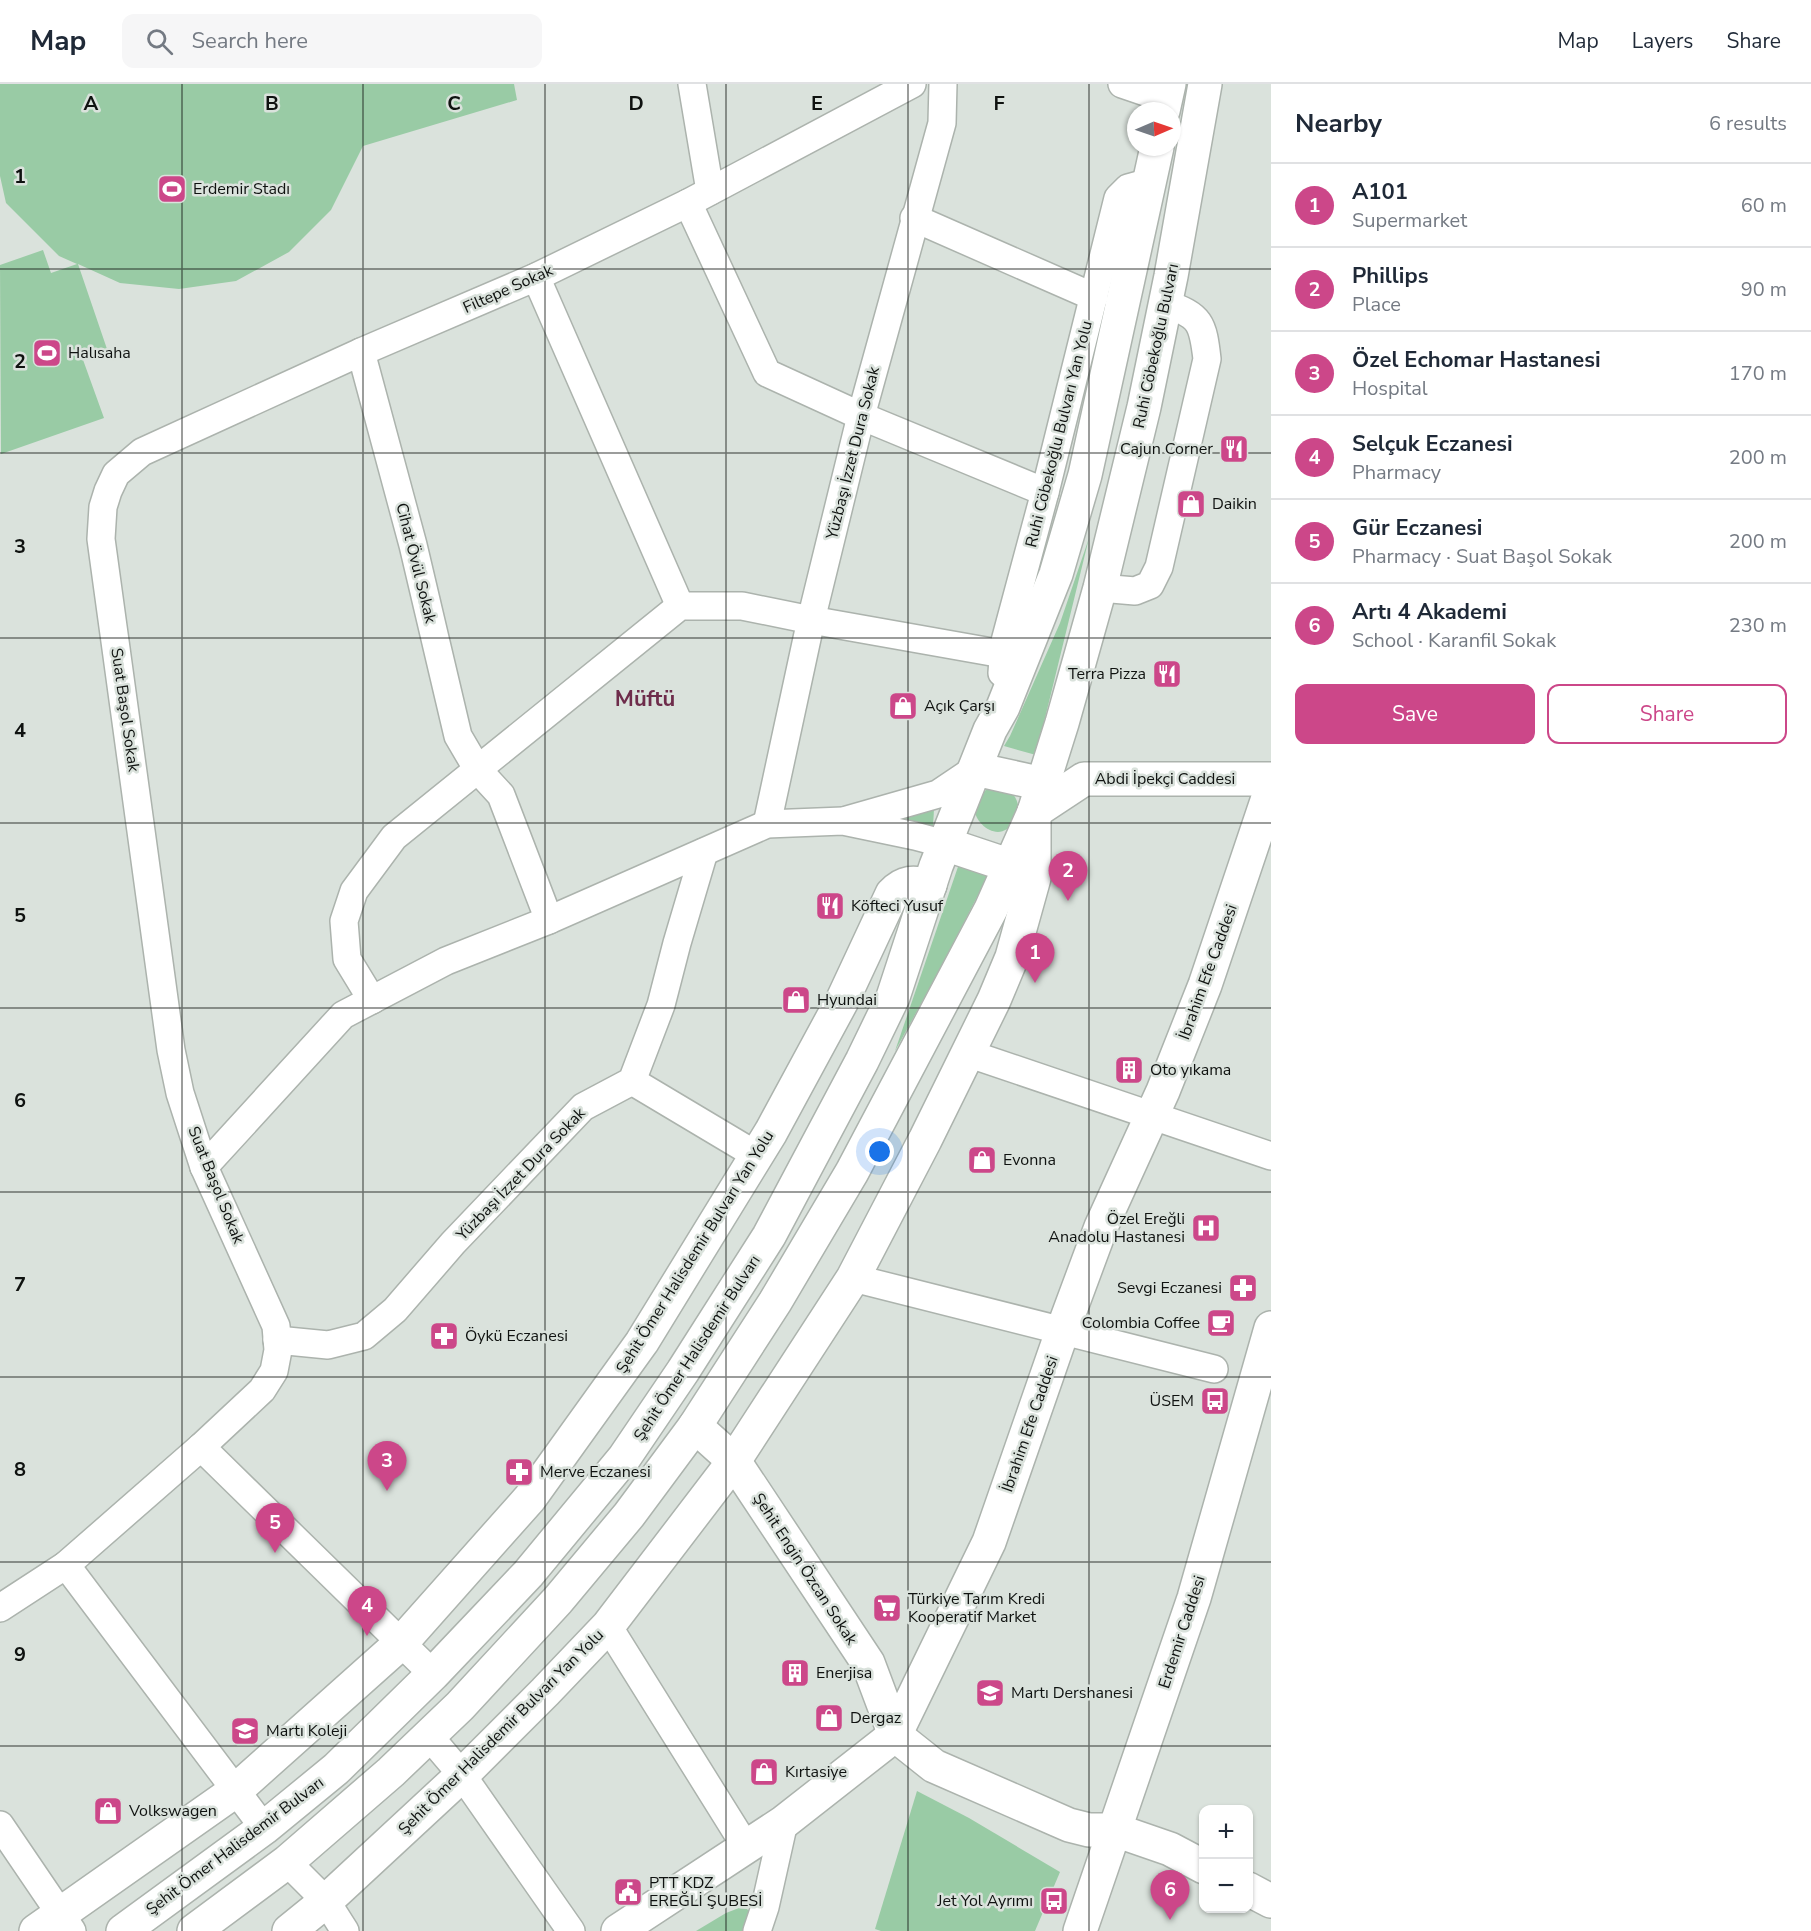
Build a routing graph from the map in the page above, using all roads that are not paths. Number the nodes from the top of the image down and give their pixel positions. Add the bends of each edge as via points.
1 (692, 84) edge
2 (912, 84) edge
3 (943, 84) edge
4 (1122, 84) edge
5 (1205, 84) edge
6 (1166, 98) edge
7 (1155, 156) edge
8 (1150, 182) junction
9 (699, 197) junction
10 (914, 218) junction
11 (536, 278) junction
12 (1094, 297) junction
13 (1165, 304) junction
14 (361, 352) junction
15 (861, 416) junction
16 (108, 491) joint
17 (1045, 492) junction
18 (1100, 588) junction
19 (680, 606) junction
20 (811, 620) junction
21 (1003, 654) junction
22 (1003, 707) junction
23 (975, 769) junction
24 (478, 770) junction
25 (1271, 779) edge
26 (1271, 789) edge
27 (1038, 798) junction
28 (843, 821) junction
29 (767, 824) junction
30 (945, 844) junction
31 (704, 852) junction
32 (1011, 866) junction
33 (930, 885) junction
34 (549, 920) junction
35 (372, 1000) junction
36 (967, 1053) junction
37 (632, 1081) junction
38 (1152, 1117) junction
39 (756, 1155) junction
40 (1271, 1156) edge
41 (204, 1167) junction
42 (853, 1278) junction
43 (1271, 1328) edge
44 (1062, 1332) junction
45 (277, 1340) junction
46 (1214, 1369) dead end
47 (694, 1426) junction
48 (201, 1448) junction
49 (734, 1461) junction
50 (66, 1565) junction
51 (0, 1608) edge
52 (608, 1626) junction
53 (402, 1642) junction
54 (433, 1674) junction
55 (895, 1735) junction
56 (429, 1736) junction
57 (462, 1775) junction
58 (235, 1791) junction
59 (784, 1822) junction
60 (0, 1825) edge
61 (264, 1828) junction
62 (1115, 1830) junction
63 (746, 1846) junction
64 (287, 1862) junction
65 (1199, 1864) edge
66 (1253, 1892) edge
67 (326, 1901) junction
68 (1271, 1901) edge
69 (57, 1926) edge
70 (123, 1931) edge
71 (194, 1931) edge
72 (289, 1931) edge
73 (345, 1931) edge
74 (571, 1931) edge
75 (618, 1931) edge
76 (757, 1931) edge
77 (1080, 1931) edge

1 - 9 street
2 - 9 street, Filtepe Sokak
3 - 10 street, Yüzbaşı İzzet Dura Sokak via 942,123
4 - 6 street
5 - 13 main road, Ruhi Cöbekoğlu Bulvarı
7 - 8 main road
8 - 12 street, Ruhi Cöbekoğlu Bulvarı Yan Yolu via 1128,188 1118,198
8 - 22 main road via 1085,476 1056,574
9 - 11 street, Filtepe Sokak
9 - 15 street via 767,373
10 - 12 street
10 - 15 street, Yüzbaşı İzzet Dura Sokak
11 - 14 street, Filtepe Sokak
11 - 19 street
12 - 17 street, Ruhi Cöbekoğlu Bulvarı Yan Yolu
13 - 18 main road, Ruhi Cöbekoğlu Bulvarı
13 - 18 street via 1183,309 1197,321 1204,331 1208,359 1159,567 1150,585 1135,591
14 - 16 street, Filtepe Sokak via 142,452 116,474
14 - 24 street, Cihat Övül Sokak via 413,545 458,736
15 - 17 street
15 - 20 street, Yüzbaşı İzzet Dura Sokak
16 - 41 street, Suat Başol Sokak via 101,539 171,1050 180,1094
17 - 21 street, Ruhi Cöbekoğlu Bulvarı Yan Yolu
18 - 27 main road, Ruhi Cöbekoğlu Bulvarı
19 - 20 street via 742,606
19 - 24 street
20 - 21 street
20 - 29 street, Yüzbaşı İzzet Dura Sokak
21 - 22 street, Ruhi Cöbekoğlu Bulvarı Yan Yolu
22 - 23 main road
23 - 27 main road
23 - 28 street via 938,794
23 - 30 main road, Şehit Ömer Halisdemir Bulvarı
24 - 34 street, Cihat Övül Sokak via 501,795
24 - 35 street via 394,837 354,891 344,921 347,958
25 - 27 main road, Abdi İpekçi Caddesi via 1084,779
26 - 38 main road, İbrahim Efe Caddesi via 1205,985
27 - 32 main road
27 - 36 main road, Şehit Ömer Halisdemir Bulvarı Yan Yolu via 1034,878 1012,957
28 - 29 street
28 - 30 street
29 - 31 street
30 - 32 main road
30 - 33 main road, Şehit Ömer Halisdemir Bulvarı
31 - 34 street
31 - 37 street via 662,1005
32 - 47 main road via 852,1172 775,1302
33 - 39 main road, Şehit Ömer Halisdemir Bulvarı Yan Yolu via 912,882 898,886 892,894 843,999
33 - 54 main road, Şehit Ömer Halisdemir Bulvarı via 894,997 770,1236 624,1458 528,1574
34 - 35 street via 446,961
35 - 41 street via 343,1015
36 - 38 street
36 - 42 main road, Şehit Ömer Halisdemir Bulvarı Yan Yolu
37 - 39 street
37 - 45 street, Yüzbaşı İzzet Dura Sokak via 583,1107 395,1310 364,1336 328,1345
38 - 40 street
38 - 44 main road, İbrahim Efe Caddesi via 1101,1227
39 - 53 main road, Şehit Ömer Halisdemir Bulvarı Yan Yolu via 642,1342 536,1489
41 - 45 street, Suat Başol Sokak via 276,1326
42 - 44 street
42 - 49 main road, Şehit Ömer Halisdemir Bulvarı Yan Yolu
43 - 62 main road, Erdemir Caddesi via 1194,1598
44 - 46 street
44 - 55 main road, İbrahim Efe Caddesi via 989,1542
45 - 48 street, Suat Başol Sokak via 274,1371 262,1390
47 - 49 main road, Şehit Engin Özcan Sokak
47 - 56 main road via 629,1515 558,1600
48 - 50 street, Suat Başol Sokak
48 - 53 street
49 - 52 main road, Şehit Ömer Halisdemir Bulvarı Yan Yolu
49 - 55 main road, Şehit Engin Özcan Sokak via 868,1663
50 - 51 street, Suat Başol Sokak
50 - 58 street
52 - 57 main road, Şehit Ömer Halisdemir Bulvarı Yan Yolu
52 - 63 street
53 - 54 street
53 - 58 main road, Şehit Ömer Halisdemir Bulvarı Yan Yolu
54 - 61 main road, Şehit Ömer Halisdemir Bulvarı via 336,1769
55 - 59 main road, İbrahim Efe Caddesi
55 - 62 main road via 934,1766 1069,1825
56 - 57 street
56 - 64 main road
57 - 67 main road, Şehit Ömer Halisdemir Bulvarı Yan Yolu
57 - 74 street
58 - 61 street
58 - 69 main road, Şehit Ömer Halisdemir Bulvarı Yan Yolu
59 - 63 main road, İbrahim Efe Caddesi
59 - 76 street
60 - 69 street
61 - 70 main road, Şehit Ömer Halisdemir Bulvarı
62 - 65 main road
62 - 77 main road, Erdemir Caddesi
63 - 75 main road, İbrahim Efe Caddesi
64 - 67 street
64 - 71 main road
66 - 68 main road
67 - 72 main road, Şehit Ömer Halisdemir Bulvarı Yan Yolu
67 - 73 street

